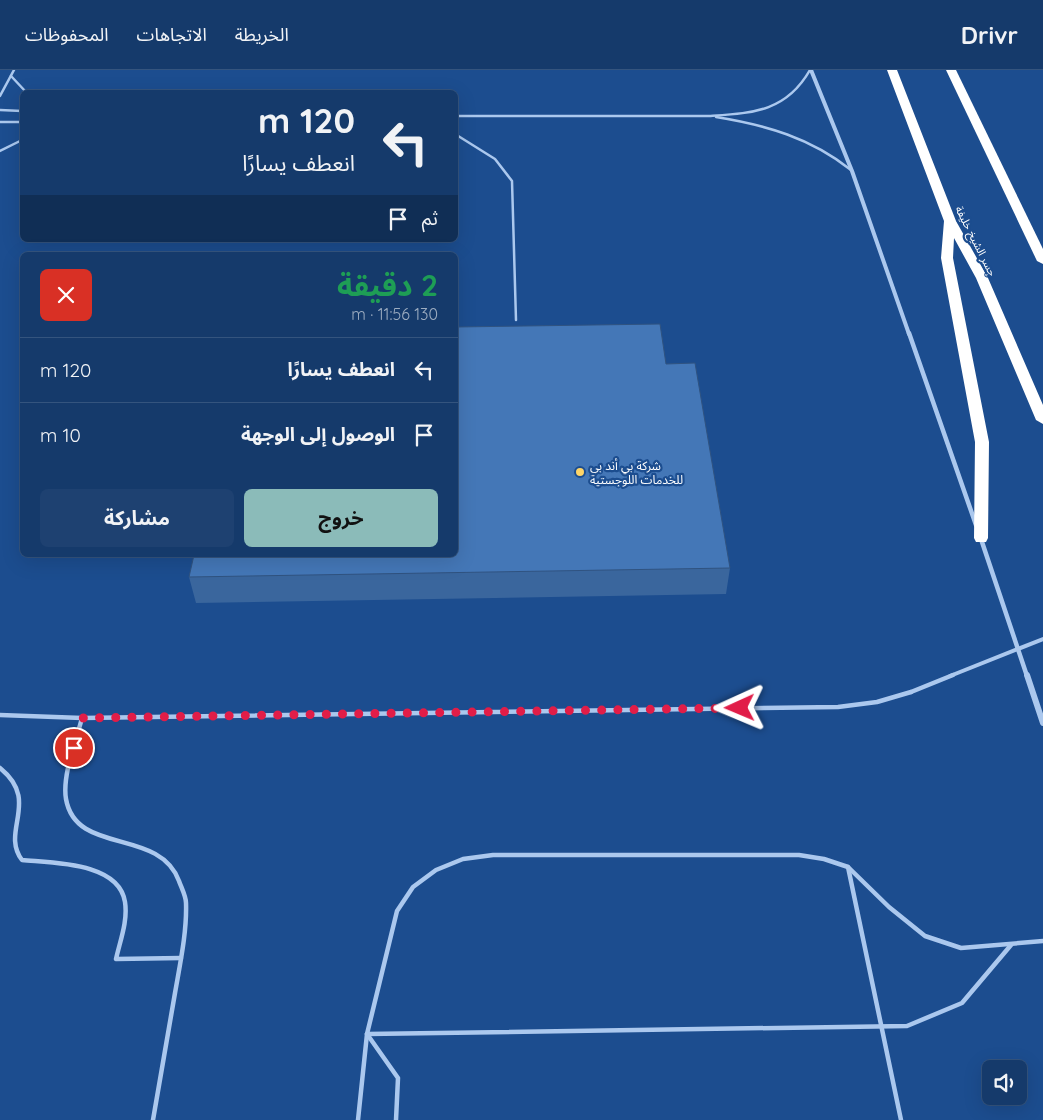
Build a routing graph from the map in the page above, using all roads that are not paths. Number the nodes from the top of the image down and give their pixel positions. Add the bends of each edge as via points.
1 (14, 70) edge
2 (811, 70) edge
3 (892, 70) edge
4 (951, 70) edge
5 (10, 76) junction
6 (24, 90) edge
7 (0, 96) edge
8 (0, 110) edge
9 (20, 111) edge
10 (458, 116) edge
11 (709, 116) junction
12 (0, 122) edge
13 (20, 122) edge
14 (458, 136) edge
15 (20, 141) edge
16 (0, 151) edge
17 (852, 170) junction
18 (950, 221) junction
19 (1043, 261) edge
20 (516, 320) dead end
21 (1043, 420) edge
22 (981, 538) junction
23 (1043, 639) edge
24 (0, 715) edge
25 (82, 718) junction
26 (1043, 724) edge
27 (0, 768) edge
28 (12, 802) dead end
29 (11, 856) dead end
30 (848, 867) junction
31 (1043, 941) edge
32 (1012, 945) junction
33 (181, 958) junction
34 (367, 1034) junction
35 (153, 1120) edge
36 (358, 1120) edge
37 (396, 1120) edge
38 (901, 1120) edge

1 - 5 lane
2 - 11 lane via 800,88 766,108
2 - 17 street
3 - 18 highway, جسر الشيخ خليفة
4 - 19 highway
5 - 6 lane
5 - 7 lane
8 - 9 lane
10 - 11 lane
11 - 17 lane via 787,134 837,157
12 - 13 lane
14 - 20 lane via 492,156 505,167 512,181
15 - 16 lane
17 - 22 street
18 - 21 highway, جسر الشيخ خليفة via 982,278
18 - 22 highway via 947,258 982,442
22 - 26 street
23 - 25 lane, bridge via 910,692 877,702 838,707
24 - 25 lane
25 - 33 lane via 66,779 66,800 74,818 90,833 140,846 163,858 178,878 186,902
27 - 28 lane via 7,771 13,781
29 - 33 lane via 97,870 120,886 125,899 125,913 116,959
30 - 32 lane via 925,936 961,948
30 - 34 lane via 799,855 493,855 463,858 436,870 413,887 397,911
30 - 38 lane
31 - 32 lane
32 - 34 lane via 962,1003 907,1026
33 - 35 lane
34 - 36 lane
34 - 37 lane via 398,1078

